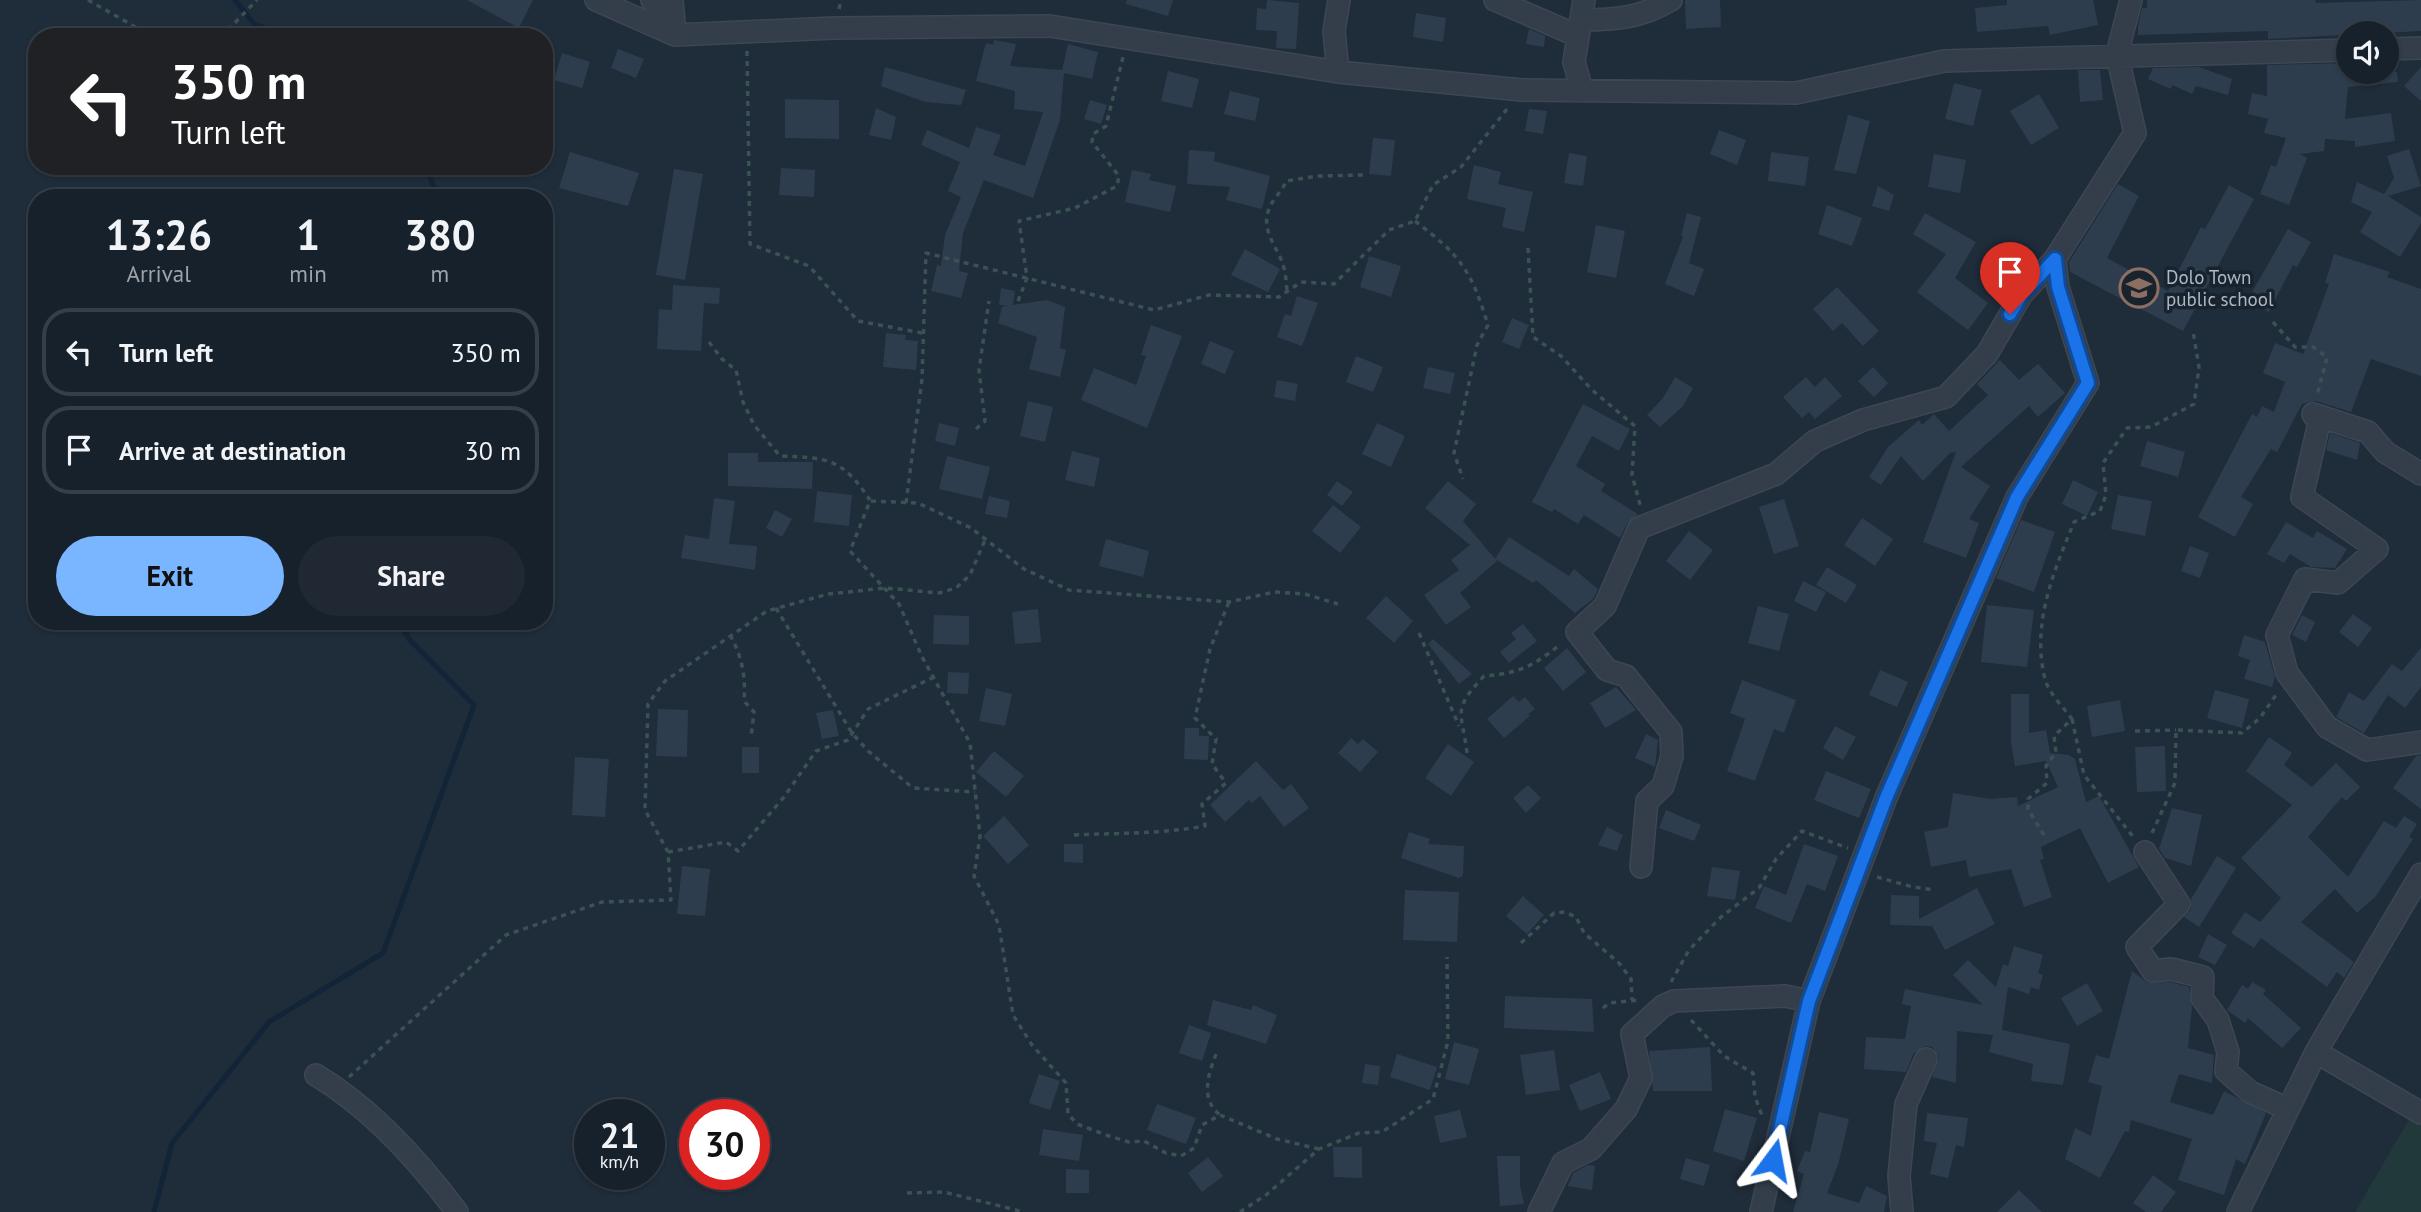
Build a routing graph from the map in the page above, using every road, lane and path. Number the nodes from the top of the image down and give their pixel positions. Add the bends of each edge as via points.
1 (88, 0) edge
2 (257, 0) edge
3 (596, 0) edge
4 (652, 0) edge
5 (673, 0) edge
6 (1339, 0) edge
7 (1494, 0) edge
8 (1671, 0) edge
9 (2131, 0) edge
10 (1581, 19) edge
11 (137, 28) edge
12 (230, 28) edge
13 (747, 32) junction
14 (675, 35) junction
15 (1129, 39) junction
16 (2421, 48) edge
17 (2399, 49) edge
18 (2336, 50) edge
19 (2117, 54) junction
20 (1338, 72) junction
21 (1522, 90) junction
22 (1582, 90) junction
23 (1363, 176) dead end
24 (1415, 220) junction
25 (1528, 248) dead end
26 (2055, 259) junction
27 (1027, 278) junction
28 (1287, 291) junction
29 (989, 301) dead end
30 (1018, 301) dead end
31 (2273, 322) dead end
32 (2193, 331) dead end
33 (923, 333) junction
34 (709, 342) dead end
35 (2313, 414) junction
36 (976, 429) dead end
37 (2421, 474) edge
38 (1463, 479) dead end
39 (870, 500) junction
40 (906, 503) junction
41 (1639, 528) junction
42 (985, 539) junction
43 (886, 588) junction
44 (1228, 601) junction
45 (1338, 604) dead end
46 (776, 608) junction
47 (1419, 632) dead end
48 (1577, 632) junction
49 (730, 635) junction
50 (934, 677) junction
51 (2290, 677) junction
52 (2072, 719) junction
53 (2176, 730) junction
54 (2135, 731) dead end
55 (1461, 732) junction
56 (852, 733) junction
57 (751, 737) dead end
58 (2421, 742) edge
59 (1467, 753) dead end
60 (975, 792) junction
61 (1074, 835) dead end
62 (2044, 835) dead end
63 (668, 852) junction
64 (2145, 852) junction
65 (1864, 856) junction
66 (1641, 867) dead end
67 (2421, 874) edge
68 (1877, 876) dead end
69 (1936, 890) dead end
70 (1521, 943) dead end
71 (1447, 957) dead end
72 (1632, 1000) dead end
73 (1674, 1001) junction
74 (1809, 1001) junction
75 (2316, 1052) junction
76 (1216, 1054) dead end
77 (1926, 1059) dead end
78 (316, 1075) dead end
79 (337, 1088) junction
80 (2288, 1109) junction
81 (2421, 1113) edge
82 (1220, 1115) junction
83 (1763, 1121) dead end
84 (1319, 1149) junction
85 (907, 1193) dead end
86 (1252, 1205) junction
87 (457, 1212) edge
88 (1024, 1212) edge
89 (1240, 1212) edge
90 (1250, 1212) edge
91 (1539, 1212) edge
92 (1761, 1212) edge
93 (1902, 1212) edge
94 (2238, 1212) edge

1 - 11 path
2 - 12 path
3 - 14 street
4 - 14 street
5 - 14 street
6 - 20 street via 1334,31
7 - 10 street
8 - 10 street via 1653,11 1620,20
9 - 19 street
10 - 22 street via 1574,62
13 - 14 street
13 - 15 street via 1050,26
13 - 33 path via 750,244 809,266 858,321
15 - 20 street
15 - 27 path via 1106,126 1093,134 1092,142 1119,176 1117,186 1075,208 1019,221
16 - 17 street
18 - 19 street
19 - 22 street via 1944,61 1796,93
19 - 26 street via 2135,133
20 - 21 street
21 - 22 street
21 - 24 path via 1461,167 1433,185
23 - 28 path via 1286,181 1268,211 1266,226 1283,265
24 - 28 path via 1389,230 1334,284 1301,282
24 - 38 path via 1451,248 1475,284 1488,325 1477,345 1454,453
25 - 41 path via 1532,337 1561,356 1635,426 1632,475 1642,512
26 - 41 street via 2022,294 1987,354 1946,397 1863,420 1815,441 1776,474
26 - 65 street via 2058,287 2088,383 2017,497
27 - 28 path via 1154,310 1209,295 1279,297
27 - 30 path
27 - 33 path via 926,253
29 - 36 path via 979,370 985,421
31 - 35 path via 2295,347 2313,347 2327,357
32 - 52 path via 2199,367 2194,404 2151,427 2127,428 2103,463 2106,495 2100,511 2074,522 2047,587 2041,629 2045,681
33 - 40 path via 922,379
34 - 39 path via 736,370 754,425 780,456 825,458 854,476
35 - 37 street via 2368,432 2385,452
35 - 51 street via 2319,424 2302,497 2377,549 2338,583 2305,579 2277,635
39 - 40 path
39 - 43 path via 850,551
40 - 42 path via 918,503
41 - 48 street via 1605,606
42 - 43 path via 970,575 956,588 939,593
42 - 44 path via 1024,569 1069,590
43 - 46 path via 828,594
43 - 50 path via 899,604
44 - 45 path via 1275,592 1305,594
44 - 61 path via 1210,649 1195,718 1216,739 1212,764 1226,783 1202,804 1205,825 1121,836
46 - 49 path
46 - 56 path
47 - 55 path
48 - 55 path via 1535,665 1517,673 1484,676 1464,698 1459,714
48 - 66 street via 1607,670 1626,676 1671,732 1672,755 1663,786 1647,801
49 - 57 path via 746,683 744,701 754,712
49 - 63 path via 664,681 648,704 645,810
50 - 56 path via 868,709
50 - 60 path via 970,743
51 - 53 path via 2260,718 2242,733
51 - 58 street via 2327,727 2367,750
52 - 62 path via 2054,736 2056,752 2046,766 2047,783 2028,799 2028,809
52 - 64 path via 2084,775
53 - 54 path
53 - 64 path via 2175,783
55 - 59 path
56 - 60 path via 913,788
56 - 63 path via 848,740 816,751 738,850 726,842
60 - 82 path via 980,836 974,876 999,925 1013,1015 1066,1083 1068,1114 1077,1124 1109,1136 1144,1141 1181,1156 1194,1148 1202,1125
63 - 79 path via 671,900 602,902 506,935
64 - 80 street via 2179,904 2137,947 2153,971 2171,969 2203,978 2202,998 2218,1020 2228,1052 2226,1071 2250,1092
65 - 73 path via 1802,831 1776,859 1759,888 1689,950 1669,986
65 - 74 street
67 - 75 street
68 - 69 path
70 - 72 path via 1554,913 1576,917 1584,933 1619,963 1630,979
71 - 84 path via 1448,1041 1433,1099 1382,1132 1359,1133
73 - 74 street via 1785,996
73 - 83 path via 1724,1056 1753,1073
73 - 91 street via 1632,1034 1641,1078 1626,1109 1591,1149 1563,1163
74 - 92 street
75 - 80 street
75 - 81 street
76 - 82 path via 1206,1090
77 - 93 street via 1906,1104 1899,1176
78 - 79 street
79 - 87 street via 424,1169
80 - 94 street
82 - 84 path via 1276,1139
84 - 86 path
85 - 88 path via 944,1192
86 - 89 path
86 - 90 path

